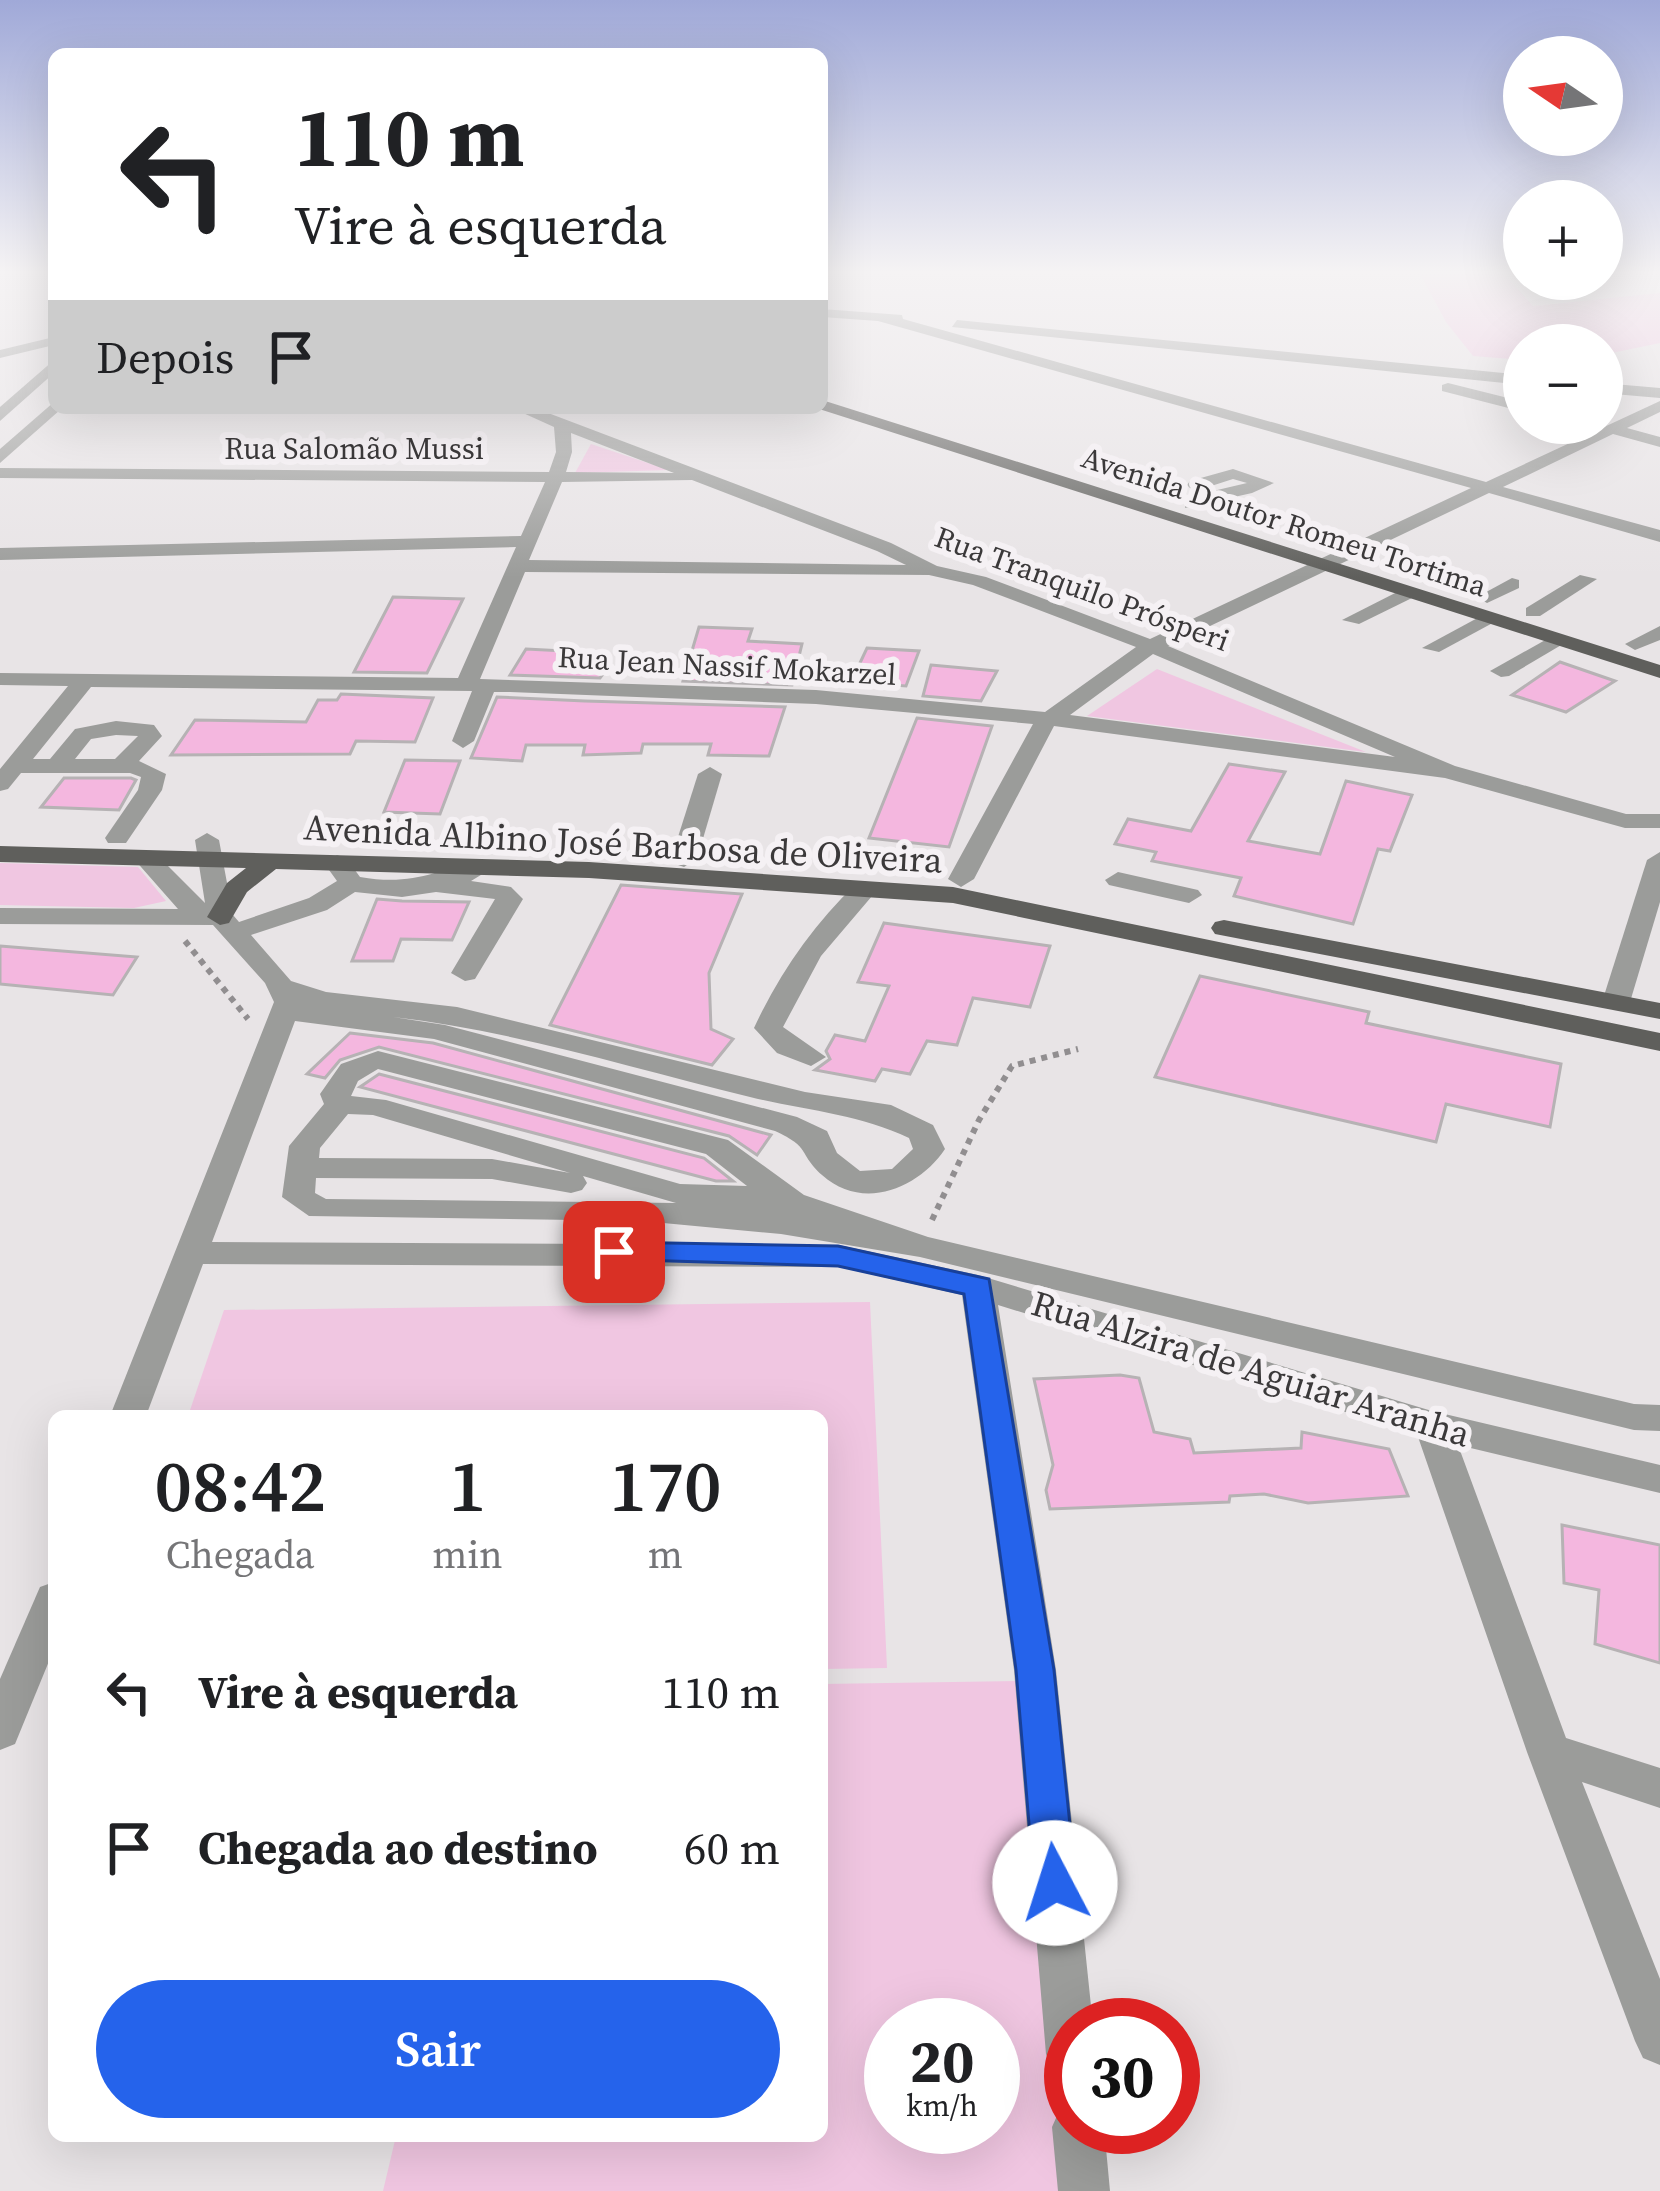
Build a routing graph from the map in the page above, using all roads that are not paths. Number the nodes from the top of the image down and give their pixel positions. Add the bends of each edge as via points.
1 (34, 374) edge
2 (46, 374) edge
3 (1084, 374) edge
4 (1393, 374) edge
5 (1444, 374) edge
6 (1462, 374) edge
7 (21, 377) dead end
8 (1503, 378) edge
9 (1430, 384) junction
10 (828, 390) edge
11 (1623, 390) edge
12 (1660, 393) edge
13 (1503, 402) edge
14 (1660, 406) edge
15 (828, 407) edge
16 (48, 413) edge
17 (533, 414) edge
18 (0, 416) edge
19 (1623, 423) edge
20 (562, 427) junction
21 (1623, 432) edge
22 (1660, 442) edge
23 (1579, 444) edge
24 (0, 458) edge
25 (0, 473) edge
26 (556, 477) junction
27 (708, 478) junction
28 (1487, 488) junction
29 (1660, 536) edge
30 (529, 541) junction
31 (1348, 553) junction
32 (0, 554) edge
33 (522, 566) junction
34 (1321, 566) junction
35 (931, 571) junction
36 (1587, 579) dead end
37 (1513, 584) dead end
38 (1407, 593) junction
39 (1489, 608) junction
40 (1533, 612) junction
41 (1352, 620) dead end
42 (1660, 632) edge
43 (1556, 640) junction
44 (1634, 644) junction
45 (1151, 646) junction
46 (1432, 648) dead end
47 (1660, 652) edge
48 (1501, 671) dead end
49 (1660, 672) edge
50 (0, 679) edge
51 (85, 680) junction
52 (476, 685) junction
53 (1045, 722) junction
54 (463, 741) dead end
55 (57, 766) junction
56 (121, 766) junction
57 (1447, 770) junction
58 (710, 774) dead end
59 (7, 775) edge
60 (1625, 821) junction
61 (1660, 821) edge
62 (0, 836) edge
63 (117, 838) junction
64 (207, 850) junction
65 (1660, 850) edge
66 (0, 854) edge
67 (147, 859) junction
68 (684, 859) junction
69 (1660, 860) edge
70 (272, 861) junction
71 (481, 867) junction
72 (344, 873) junction
73 (961, 879) junction
74 (443, 886) junction
75 (866, 889) junction
76 (1189, 895) dead end
77 (1107, 906) junction
78 (0, 916) edge
79 (227, 924) junction
80 (465, 973) dead end
81 (283, 999) junction
82 (1616, 1002) junction
83 (1660, 1011) edge
84 (1660, 1042) edge
85 (811, 1057) dead end
86 (340, 1105) junction
87 (809, 1207) junction
88 (920, 1246) junction
89 (194, 1252) junction
90 (978, 1287) junction
91 (130, 1410) edge
92 (1660, 1418) edge
93 (1432, 1425) junction
94 (1660, 1479) edge
95 (48, 1613) edge
96 (0, 1731) edge
97 (1549, 1753) junction
98 (1660, 1788) edge
99 (1066, 1998) edge
100 (1660, 2041) edge
101 (1081, 2154) edge
102 (1084, 2191) edge

1 - 7 street
2 - 18 street
3 - 28 street
4 - 9 street
5 - 9 street
6 - 8 street
9 - 13 street
10 - 31 main road, Avenida Doutor Romeu Tortima
11 - 12 street
14 - 19 street
15 - 34 main road, Avenida Doutor Romeu Tortima
16 - 24 street
17 - 20 street, Rua Tranquilo Prósperi
20 - 26 street
20 - 27 street, Rua Tranquilo Prósperi
21 - 22 street
23 - 28 street
25 - 26 street, Rua Salomão Mussi
26 - 27 street, Rua Salomão Mussi
26 - 30 street
27 - 35 street, Rua Tranquilo Prósperi
28 - 29 street
28 - 31 street
30 - 32 street
30 - 33 street
31 - 34 street
31 - 39 main road, Avenida Doutor Romeu Tortima
33 - 35 street
33 - 52 street
34 - 38 main road, Avenida Doutor Romeu Tortima
34 - 45 street
35 - 45 street, Rua Tranquilo Prósperi via 979,581
36 - 40 street
37 - 39 street
38 - 39 main road, Avenida Doutor Romeu Tortima
38 - 41 street
39 - 40 main road, Avenida Doutor Romeu Tortima
39 - 43 main road, Avenida Doutor Romeu Tortima
39 - 46 street
40 - 44 main road, Avenida Doutor Romeu Tortima
42 - 44 street
43 - 48 street
43 - 49 main road, Avenida Doutor Romeu Tortima
44 - 47 main road, Avenida Doutor Romeu Tortima
45 - 53 street
45 - 57 street, Rua Tranquilo Prósperi
50 - 51 street, Rua Jean Nassif Mokarzel
51 - 52 street, Rua Jean Nassif Mokarzel
51 - 59 street
52 - 53 street, Rua Jean Nassif Mokarzel via 814,697
52 - 54 street
53 - 57 street, Rua Jean Nassif Mokarzel
53 - 73 street
55 - 56 street
55 - 56 street via 82,734 146,730 151,736
55 - 59 street
56 - 63 street via 154,774
57 - 60 street, Rua Tranquilo Prósperi
58 - 68 street
60 - 61 street, Rua Tranquilo Prósperi
60 - 65 street, Rua Tranquilo Prósperi
62 - 63 main road, Avenida Albino José Barbosa de Oliveira
63 - 64 main road, Avenida Albino José Barbosa de Oliveira
64 - 67 main road, Avenida Albino José Barbosa de Oliveira
64 - 68 main road, Avenida Albino José Barbosa de Oliveira
64 - 70 main road, Avenida Albino José Barbosa de Oliveira
64 - 79 street
66 - 67 main road, Avenida Albino José Barbosa de Oliveira
67 - 79 street via 191,907
68 - 73 main road, Avenida Albino José Barbosa de Oliveira
69 - 82 street
70 - 72 main road, Avenida Albino José Barbosa de Oliveira
70 - 79 main road via 236,888
71 - 72 main road, Avenida Albino José Barbosa de Oliveira
71 - 74 street
71 - 75 main road, Avenida Albino José Barbosa de Oliveira
72 - 74 street via 374,888
72 - 79 street via 317,904
73 - 77 main road, Avenida Albino José Barbosa de Oliveira
74 - 80 street via 510,899
75 - 84 main road, Avenida Albino José Barbosa de Oliveira via 953,896 1136,930
75 - 85 street via 781,996 768,1028
76 - 77 street via 1123,871
77 - 82 main road, Avenida Albino José Barbosa de Oliveira
78 - 79 street
79 - 81 street
81 - 81 street via 785,1124 816,1138 831,1169 851,1180 902,1179 929,1149 922,1132 880,1112 457,1016
81 - 89 street
82 - 83 main road, Avenida Albino José Barbosa de Oliveira
86 - 87 street via 375,1106 680,1194
86 - 87 street via 335,1094 344,1076 378,1060 717,1147
86 - 88 street via 305,1146 298,1196 320,1209 681,1214
87 - 88 street
88 - 92 street
89 - 90 street, Rua Alzira de Aguiar Aranha via 796,1254
89 - 91 street
90 - 93 street, Rua Alzira de Aguiar Aranha
90 - 99 street via 1035,1670
93 - 94 street, Rua Alzira de Aguiar Aranha
93 - 97 street
95 - 96 street
97 - 98 street
97 - 100 street
101 - 102 street

